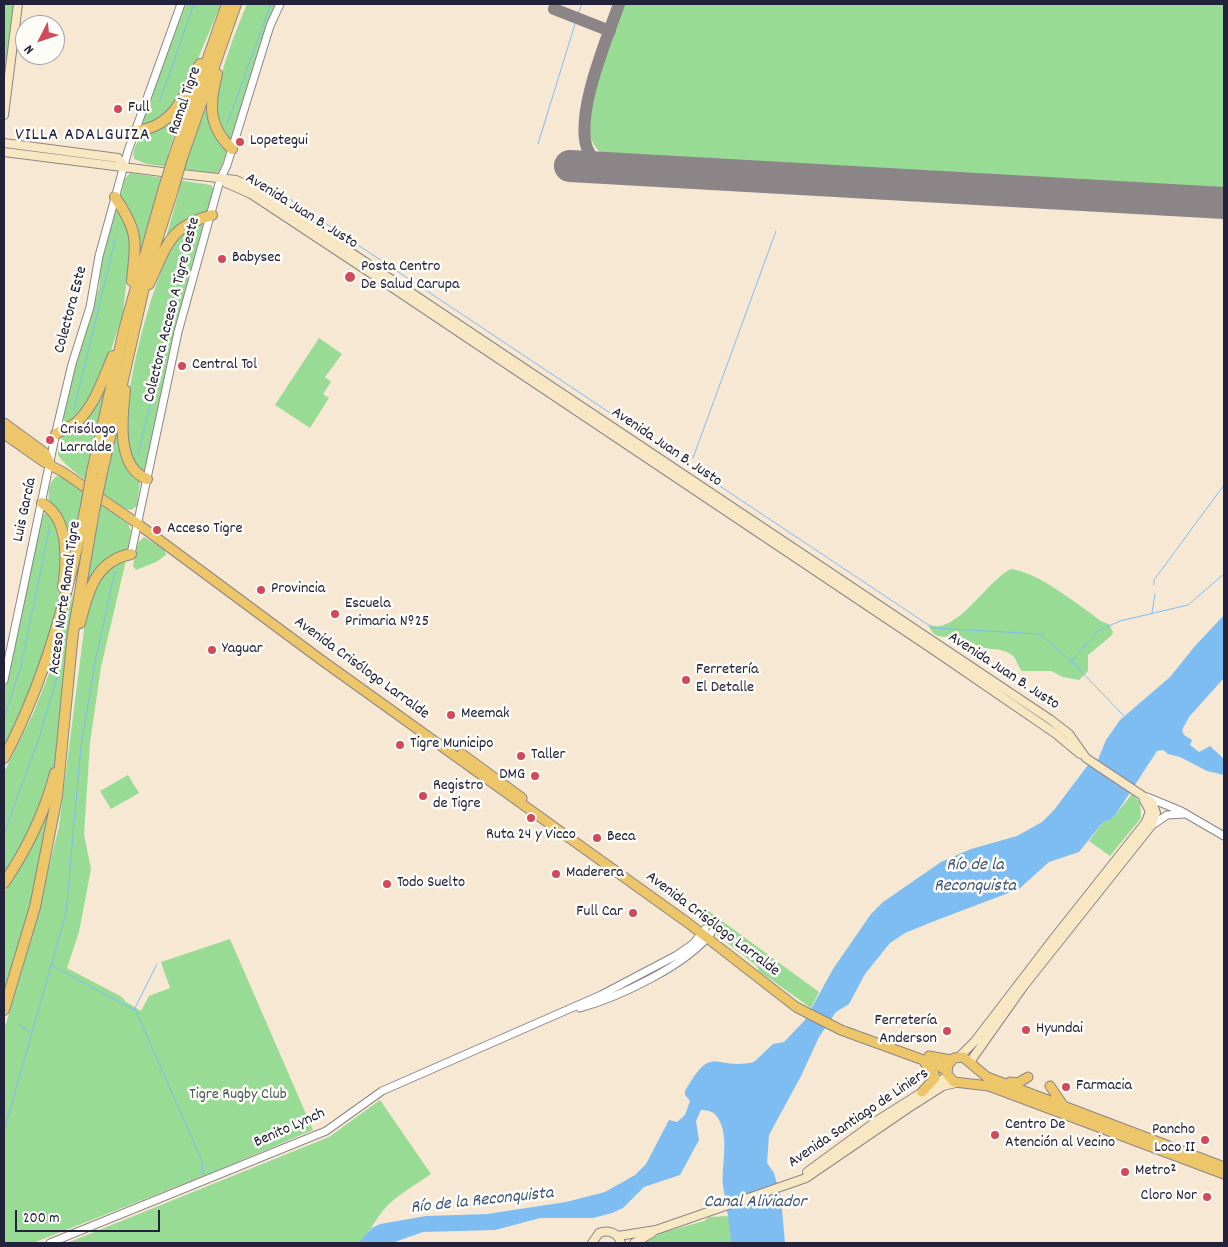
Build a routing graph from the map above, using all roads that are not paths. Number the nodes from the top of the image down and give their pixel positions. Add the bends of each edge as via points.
1 (18, 4) edge
2 (182, 4) edge
3 (227, 4) edge
4 (236, 4) edge
5 (280, 4) edge
6 (225, 21) junction
7 (4, 115) edge
8 (135, 131) junction
9 (4, 143) edge
10 (232, 149) junction
11 (4, 152) edge
12 (124, 165) junction
13 (162, 172) dead end
14 (182, 174) dead end
15 (220, 180) junction
16 (167, 192) joint
17 (115, 197) junction
18 (212, 215) junction
19 (133, 313) junction
20 (124, 330) junction
21 (130, 344) junction
22 (4, 423) edge
23 (4, 434) edge
24 (56, 434) junction
25 (50, 463) junction
26 (97, 474) junction
27 (147, 479) junction
28 (42, 503) junction
29 (90, 509) junction
30 (138, 524) junction
31 (131, 554) joint
32 (56, 630) junction
33 (70, 663) junction
34 (4, 680) edge
35 (66, 718) junction
36 (4, 758) edge
37 (1142, 796) junction
38 (1187, 814) junction
39 (1151, 826) junction
40 (1224, 836) edge
41 (4, 883) edge
42 (706, 933) junction
43 (4, 1010) edge
44 (860, 1035) junction
45 (916, 1057) junction
46 (955, 1058) junction
47 (972, 1064) junction
48 (947, 1074) junction
49 (1028, 1078) dead end
50 (960, 1083) junction
51 (1004, 1083) junction
52 (1050, 1086) dead end
53 (922, 1092) junction
54 (1063, 1106) junction
55 (1224, 1168) edge
56 (1224, 1174) edge
57 (785, 1184) junction
58 (656, 1230) junction
59 (648, 1236) junction
60 (620, 1240) edge
61 (50, 1243) edge
62 (592, 1243) edge
63 (634, 1243) edge
64 (638, 1243) edge

1 - 7 main road
2 - 8 street, Colectora Este
3 - 6 highway
4 - 6 highway
5 - 10 street, Colectora Acceso A Tigre Oeste via 270,26
6 - 8 highway via 175,111 158,126
6 - 10 highway via 212,116 219,134
6 - 16 highway, Ramal Tigre, bridge
8 - 12 street, Colectora Este
9 - 12 main road via 118,158
10 - 15 street, Colectora Acceso A Tigre Oeste
11 - 12 main road
12 - 13 main road
12 - 17 street, Colectora Este
14 - 15 main road, Avenida Juan B. Justo
15 - 18 street, Colectora Acceso A Tigre Oeste
15 - 37 main road, Avenida Juan B. Justo via 243,182 305,222 1051,720 1069,734 1086,759
16 - 19 highway, Acceso Norte Ramal Tigre
17 - 19 highway via 133,227
17 - 24 street, Colectora Este
18 - 19 highway via 189,222 172,237
18 - 27 street, Colectora Acceso A Tigre Oeste via 177,339
19 - 20 highway, Acceso Norte Ramal Tigre
19 - 21 highway, Acceso Norte Ramal Tigre
20 - 24 highway via 88,408 73,424
20 - 26 highway, Acceso Norte Ramal Tigre
21 - 26 highway, Acceso Norte Ramal Tigre
21 - 27 highway via 124,393 124,442 131,467
22 - 25 main road, Avenida Crisólogo Larralde via 45,453
23 - 25 main road, Avenida Crisólogo Larralde
24 - 25 street, Colectora Este
25 - 28 street, Luis García
25 - 30 main road, Avenida Crisólogo Larralde
26 - 29 highway, Acceso Norte Ramal Tigre, bridge
27 - 30 street, Colectora Acceso A Tigre Oeste
28 - 32 highway via 59,520 64,540 64,582
28 - 34 street, Luis García
29 - 32 highway, Acceso Norte Ramal Tigre
29 - 33 highway, Acceso Norte Ramal Tigre
30 - 31 street, Colectora Acceso A Tigre Oeste
30 - 42 main road, Avenida Crisólogo Larralde via 151,530
31 - 33 highway via 110,561 98,574 86,601
32 - 36 highway, Acceso Norte Ramal Tigre via 28,707
33 - 35 highway, Acceso Norte Ramal Tigre
35 - 41 highway via 47,799 28,843
35 - 43 highway, Acceso Norte Ramal Tigre via 59,788 48,845
37 - 38 street
37 - 39 main road via 1152,802 1156,810
37 - 46 main road via 1149,807 1146,822 975,1041
38 - 39 street via 1167,815
38 - 40 street
39 - 47 main road via 1023,987
42 - 44 main road, Avenida Crisólogo Larralde via 806,1013
42 - 61 street, Benito Lynch via 677,955 560,1013 382,1091 326,1131
44 - 45 main road, Avenida Crisólogo Larralde
44 - 46 main road, Avenida Crisólogo Larralde via 933,1058
45 - 48 main road, Avenida Crisólogo Larralde via 937,1064
45 - 53 main road via 930,1066 935,1075 933,1082
46 - 47 main road, Avenida Crisólogo Larralde
46 - 48 main road
47 - 50 main road via 972,1074
47 - 51 main road, Avenida Crisólogo Larralde via 982,1074
48 - 50 main road, Avenida Crisólogo Larralde
48 - 53 main road, Avenida Santiago de Liniers
49 - 51 main road via 1018,1084
50 - 56 main road via 989,1086
50 - 57 main road, Avenida Santiago de Liniers via 940,1088 812,1175
51 - 54 main road, Avenida Crisólogo Larralde
52 - 54 main road
53 - 57 main road, Avenida Santiago de Liniers via 808,1172
54 - 55 main road, Avenida Crisólogo Larralde
57 - 58 main road, Avenida Santiago de Liniers
58 - 59 main road, Avenida Santiago de Liniers
58 - 60 main road, Avenida Santiago de Liniers
59 - 63 main road, Avenida Santiago de Liniers
59 - 64 main road
60 - 62 main road, Avenida Santiago de Liniers via 604,1231

